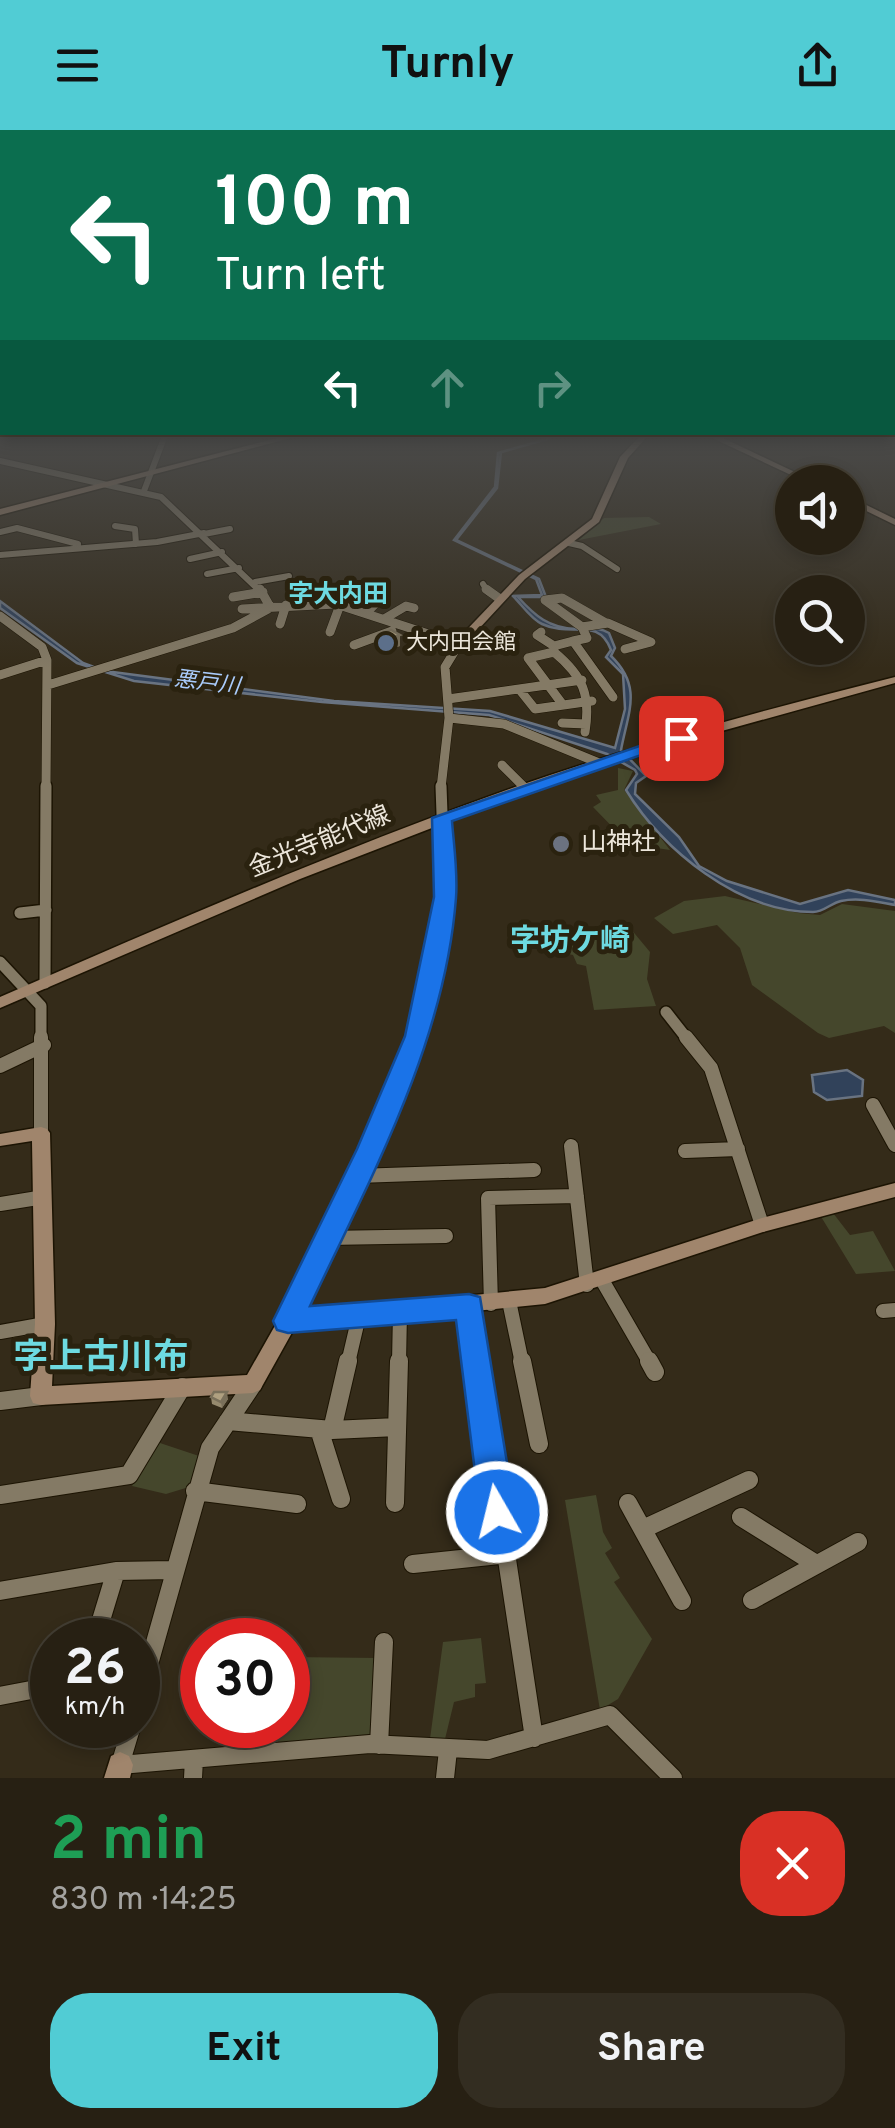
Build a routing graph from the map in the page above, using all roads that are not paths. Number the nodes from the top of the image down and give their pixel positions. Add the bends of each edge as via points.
1 (184, 515) edge
2 (598, 515) edge
3 (0, 519) edge
4 (115, 526) dead end
5 (17, 528) junction
6 (230, 529) dead end
7 (0, 532) edge
8 (204, 534) junction
9 (569, 543) junction
10 (136, 544) junction
11 (81, 546) junction
12 (222, 552) junction
13 (2, 553) edge
14 (190, 559) dead end
15 (617, 568) dead end
16 (242, 571) junction
17 (206, 574) dead end
18 (288, 576) dead end
19 (227, 577) dead end
20 (483, 584) dead end
21 (277, 586) dead end
22 (263, 593) junction
23 (381, 598) dead end
24 (500, 599) junction
25 (230, 601) dead end
26 (286, 605) junction
27 (340, 605) junction
28 (242, 608) dead end
29 (414, 608) dead end
30 (366, 613) junction
31 (0, 616) edge
32 (384, 619) junction
33 (608, 623) junction
34 (280, 624) dead end
35 (405, 627) junction
36 (582, 629) junction
37 (330, 632) dead end
38 (542, 632) dead end
39 (573, 641) junction
40 (459, 644) junction
41 (354, 645) dead end
42 (554, 649) junction
43 (625, 649) dead end
44 (47, 660) junction
45 (0, 674) edge
46 (582, 680) junction
47 (895, 680) edge
48 (548, 684) junction
49 (48, 686) junction
50 (519, 689) junction
51 (613, 697) dead end
52 (448, 699) junction
53 (592, 702) junction
54 (563, 705) junction
55 (449, 718) junction
56 (562, 723) dead end
57 (604, 761) junction
58 (502, 766) dead end
59 (525, 788) junction
60 (442, 818) junction
61 (46, 910) junction
62 (20, 913) dead end
63 (0, 962) edge
64 (46, 983) junction
65 (26, 991) junction
66 (0, 1003) edge
67 (666, 1012) dead end
68 (44, 1045) junction
69 (0, 1066) edge
70 (873, 1105) dead end
71 (42, 1133) junction
72 (0, 1140) edge
73 (895, 1145) edge
74 (571, 1146) dead end
75 (738, 1149) junction
76 (685, 1150) dead end
77 (534, 1170) dead end
78 (357, 1176) junction
79 (895, 1190) edge
80 (578, 1196) junction
81 (44, 1197) junction
82 (0, 1204) edge
83 (762, 1225) junction
84 (446, 1236) dead end
85 (327, 1238) junction
86 (594, 1282) junction
87 (500, 1302) junction
88 (469, 1306) junction
89 (400, 1312) junction
90 (358, 1316) junction
91 (288, 1321) junction
92 (44, 1324) junction
93 (0, 1332) edge
94 (655, 1372) dead end
95 (253, 1384) junction
96 (182, 1388) junction
97 (41, 1396) junction
98 (0, 1402) edge
99 (228, 1421) junction
100 (397, 1427) junction
101 (325, 1430) junction
102 (539, 1444) dead end
103 (749, 1480) dead end
104 (195, 1491) junction
105 (0, 1496) edge
106 (340, 1499) dead end
107 (395, 1503) dead end
108 (628, 1503) dead end
109 (297, 1504) dead end
110 (741, 1516) dead end
111 (642, 1529) junction
112 (858, 1542) dead end
113 (509, 1554) junction
114 (413, 1564) dead end
115 (816, 1564) junction
116 (172, 1570) junction
117 (116, 1571) junction
118 (0, 1590) edge
119 (752, 1600) dead end
120 (682, 1601) dead end
121 (102, 1618) edge
122 (160, 1618) edge
123 (384, 1642) dead end
124 (30, 1690) edge
125 (0, 1696) edge
126 (534, 1738) junction
127 (380, 1744) junction
128 (125, 1748) edge
129 (448, 1750) junction
130 (194, 1769) edge
131 (118, 1772) edge
132 (445, 1778) edge
133 (673, 1778) edge

1 - 8 street
2 - 9 street
3 - 5 street
4 - 10 street via 135,529
5 - 7 street
5 - 11 street
6 - 8 street
8 - 10 street
8 - 12 street
9 - 15 street
9 - 24 street
10 - 11 street
11 - 13 street
12 - 14 street
12 - 16 street
16 - 17 street
16 - 19 street
16 - 22 street
18 - 22 street
20 - 24 street
21 - 22 street
22 - 25 street
22 - 26 street
22 - 28 street
22 - 49 street via 268,610 238,626
23 - 30 street
24 - 40 street
26 - 27 street
26 - 34 street
27 - 30 street
27 - 37 street
29 - 32 street
30 - 32 street
31 - 44 street via 42,647
32 - 35 street
33 - 36 street
33 - 36 street via 562,598 545,600
33 - 43 street via 651,642
35 - 40 street
35 - 41 street
36 - 39 street via 587,638
38 - 42 street via 537,634
39 - 42 street
39 - 51 street
40 - 52 street via 445,667
42 - 46 street
42 - 48 street via 528,658
44 - 45 street
44 - 49 street
46 - 48 street
46 - 53 street
47 - 57 street, 金光寺能代線
48 - 50 street
48 - 54 street
49 - 61 street
50 - 52 street
50 - 54 street via 532,708
52 - 55 street
53 - 54 street
53 - 56 street via 586,728
55 - 57 street via 504,724
55 - 60 street via 440,766
57 - 59 street, 金光寺能代線
58 - 59 street
59 - 60 street, 金光寺能代線
60 - 64 street, 金光寺能代線
60 - 78 street via 445,897 417,1036
61 - 62 street
61 - 64 street
63 - 65 street
64 - 65 street, 金光寺能代線
65 - 66 street, 金光寺能代線
65 - 68 street via 41,1006
67 - 75 street via 711,1068
68 - 69 street
68 - 71 street
70 - 73 street
71 - 72 street
71 - 81 street
74 - 80 street
75 - 76 street
75 - 83 street
77 - 78 street
78 - 85 street
79 - 83 street
80 - 86 street
80 - 87 street via 488,1198
81 - 82 street
81 - 92 street
83 - 86 street
84 - 85 street
85 - 91 street
86 - 87 street
86 - 94 street
87 - 88 street
87 - 102 street
88 - 89 street
88 - 113 street via 497,1512
89 - 90 street
89 - 100 street
90 - 91 street
90 - 101 street
91 - 95 street
92 - 93 street
92 - 97 street
95 - 96 street
95 - 99 street
96 - 97 street
96 - 105 street via 129,1475
97 - 98 street
99 - 101 street
99 - 104 street
100 - 101 street
100 - 107 street
101 - 106 street
103 - 111 street
104 - 109 street
104 - 116 street
108 - 111 street
110 - 115 street
111 - 120 street
112 - 115 street
113 - 114 street
113 - 126 street
115 - 119 street
116 - 117 street
116 - 122 street
117 - 118 street
117 - 121 street
123 - 127 street
124 - 125 street
126 - 129 street via 488,1750
126 - 133 street via 610,1715
127 - 129 street
127 - 130 street
128 - 131 street
129 - 132 street
130 - 131 street

